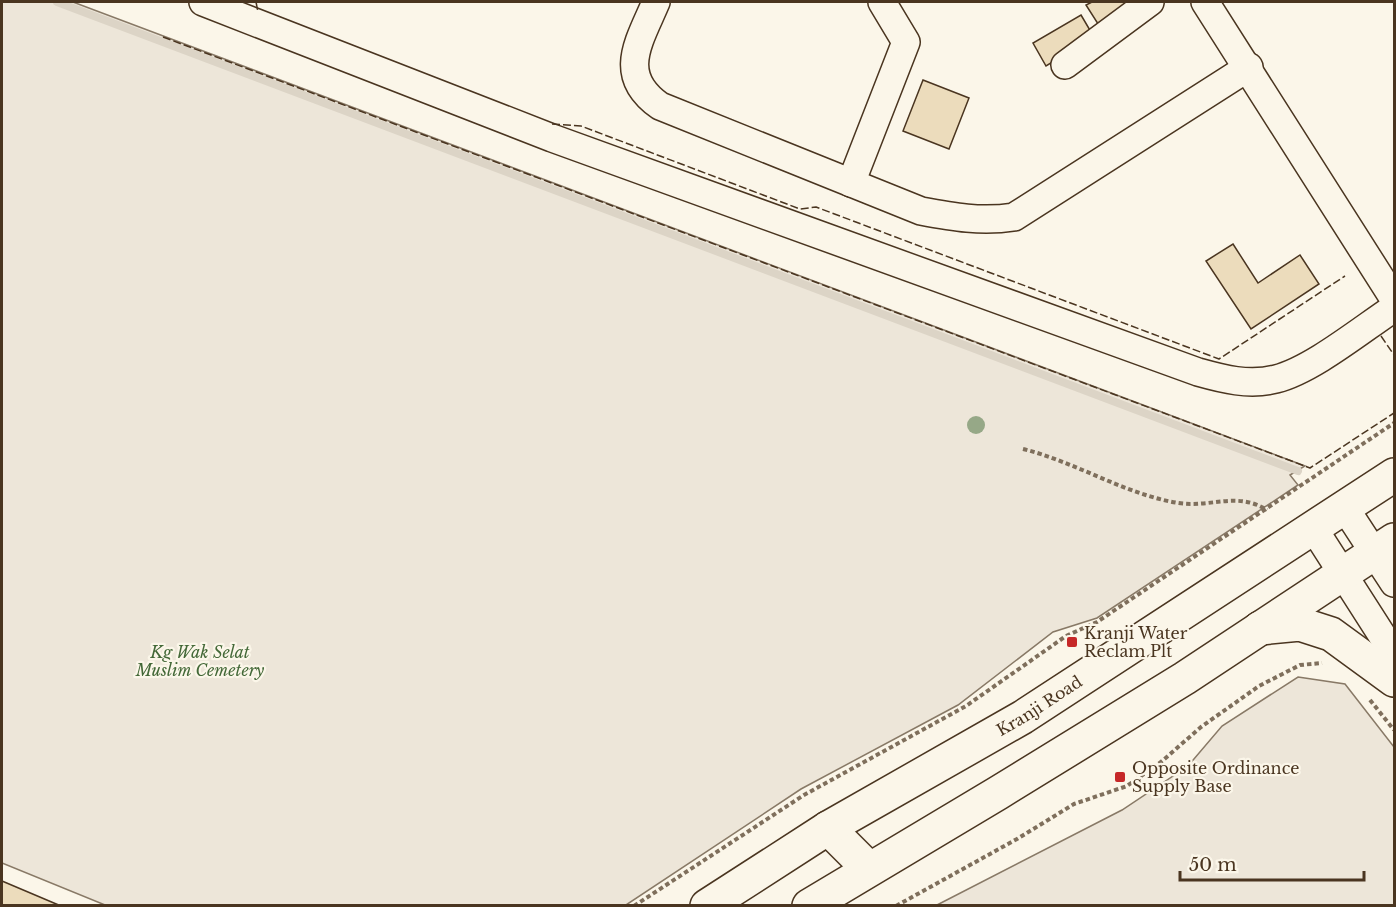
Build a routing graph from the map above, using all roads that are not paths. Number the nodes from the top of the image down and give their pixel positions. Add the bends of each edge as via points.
1 (203, 2) edge
2 (656, 2) edge
3 (882, 2) edge
4 (1150, 2) edge
5 (1213, 4) edge
6 (1065, 65) dead end
7 (1249, 67) junction
8 (851, 183) junction
9 (1395, 299) edge
10 (1395, 308) edge
11 (1395, 475) edge
12 (1345, 508) junction
13 (1314, 529) junction
14 (1384, 546) edge
15 (1343, 573) junction
16 (1395, 583) edge
17 (1259, 628) junction
18 (1395, 654) edge
19 (1395, 680) edge
20 (828, 828) junction
21 (869, 868) junction
22 (707, 906) edge
23 (809, 906) edge

1 - 10 street via 552,138 1229,381 1275,380 1298,370
2 - 8 street via 635,62 636,79 643,94 660,106
3 - 8 street via 906,42
4 - 6 street
5 - 7 street
7 - 8 street via 1014,217 989,221 921,211
7 - 9 street
11 - 12 main road, Kranji Road
12 - 13 main road, Kranji Road
12 - 14 street
13 - 15 street
13 - 20 main road, Kranji Road via 1023,717
14 - 15 main road
14 - 16 street
15 - 17 main road
15 - 18 street
17 - 19 main road via 1300,624 1331,634
17 - 21 main road via 998,794
20 - 21 main road
20 - 22 main road, Kranji Road
21 - 23 main road

